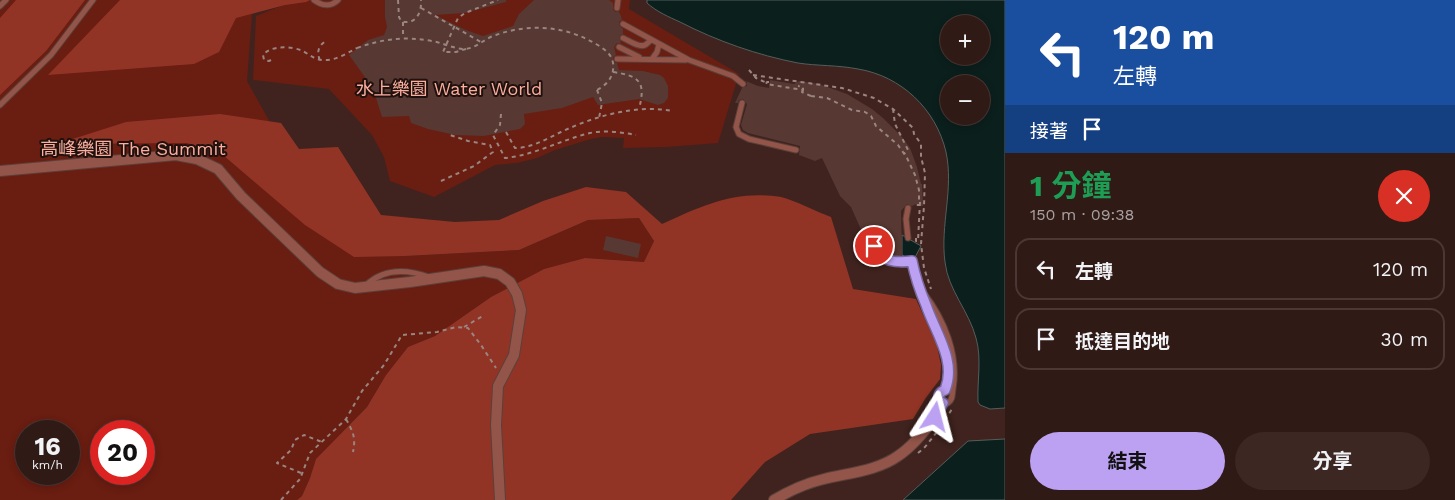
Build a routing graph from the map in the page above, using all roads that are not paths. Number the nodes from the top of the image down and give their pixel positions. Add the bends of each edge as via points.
1 (6, 0) edge
2 (93, 0) edge
3 (314, 0) edge
4 (338, 0) edge
5 (618, 0) edge
6 (0, 6) edge
7 (617, 8) dead end
8 (623, 24) dead end
9 (623, 38) dead end
10 (652, 40) junction
11 (658, 44) junction
12 (620, 47) dead end
13 (642, 58) junction
14 (616, 59) dead end
15 (652, 59) junction
16 (689, 60) junction
17 (743, 84) dead end
18 (742, 103) dead end
19 (0, 105) edge
20 (796, 150) dead end
21 (0, 171) edge
22 (908, 208) dead end
23 (908, 238) dead end
24 (873, 240) dead end
25 (921, 290) junction
26 (945, 390) junction
27 (952, 395) junction
28 (943, 403) junction
29 (935, 417) joint
30 (500, 500) edge
31 (774, 500) edge

1 - 6 lane
2 - 19 lane via 51,56
3 - 4 lane via 325,5
5 - 7 lane
8 - 10 lane
9 - 10 lane via 642,46
10 - 11 lane
11 - 15 lane
11 - 16 lane
12 - 13 lane
13 - 14 lane
13 - 15 lane
15 - 16 lane
16 - 17 lane via 727,73
18 - 20 lane via 736,127 739,134
21 - 30 street via 176,155 197,159 218,169 320,272 338,284 355,288 484,271 499,274 510,282 521,310 514,355 498,386 496,425
22 - 23 lane
24 - 25 lane via 881,257 892,261 912,261
25 - 26 lane via 945,350 948,369
25 - 27 lane via 950,342 954,371
26 - 27 lane
26 - 28 lane via 939,395
27 - 28 lane via 950,402
28 - 29 lane
29 - 31 street via 915,441 886,463 816,481

